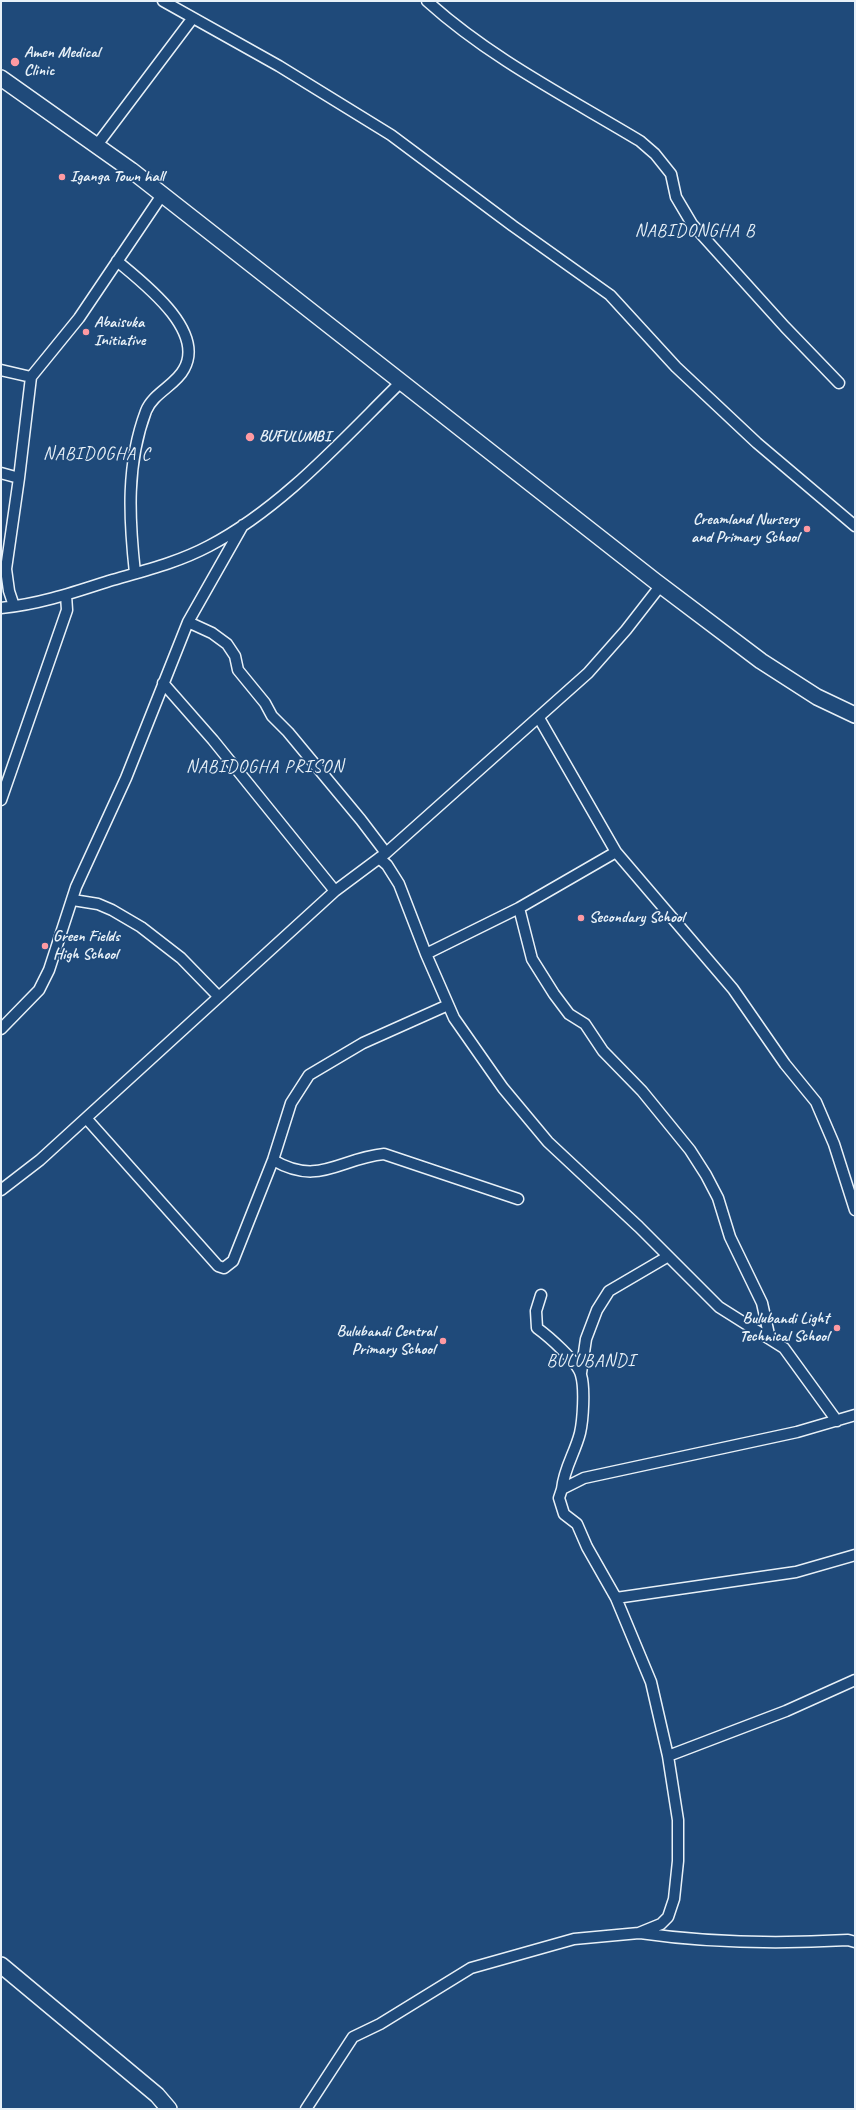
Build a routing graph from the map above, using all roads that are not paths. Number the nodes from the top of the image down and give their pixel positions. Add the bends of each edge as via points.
1 (163, 1) edge
2 (427, 1) edge
3 (192, 19) junction
4 (1, 78) edge
5 (97, 145) junction
6 (162, 195) junction
7 (116, 261) junction
8 (1, 370) edge
9 (31, 377) junction
10 (401, 382) junction
11 (839, 383) dead end
12 (1, 473) edge
13 (19, 478) junction
14 (243, 526) junction
15 (855, 526) edge
16 (135, 573) junction
17 (661, 585) junction
18 (66, 595) junction
19 (14, 606) junction
20 (1, 608) edge
21 (188, 622) junction
22 (163, 684) junction
23 (855, 715) edge
24 (539, 718) junction
25 (1, 800) edge
26 (616, 852) junction
27 (383, 856) junction
28 (335, 891) junction
29 (73, 900) junction
30 (519, 908) junction
31 (426, 954) junction
32 (218, 996) junction
33 (448, 1005) junction
34 (1, 1029) edge
35 (86, 1118) junction
36 (273, 1160) junction
37 (1, 1190) edge
38 (518, 1199) dead end
39 (855, 1210) edge
40 (667, 1257) junction
41 (541, 1295) dead end
42 (770, 1339) junction
43 (581, 1373) junction
44 (855, 1415) edge
45 (837, 1421) junction
46 (562, 1489) junction
47 (855, 1555) edge
48 (616, 1598) junction
49 (855, 1680) edge
50 (668, 1756) junction
51 (639, 1933) junction
52 (855, 1942) edge
53 (1, 1965) edge
54 (169, 2109) edge
55 (306, 2109) edge

1 - 3 street
2 - 11 street via 483,46 640,141 655,154 671,174 676,197 692,224
3 - 5 street
3 - 15 street via 279,66 392,135 610,295 676,367 757,443
4 - 5 main road
5 - 6 main road
6 - 7 street
6 - 10 main road
7 - 9 street via 79,318
7 - 16 street via 144,284 182,326 188,348 188,359 184,369 147,409 138,436 131,473 129,513
8 - 9 street
9 - 13 street
10 - 14 street via 305,477
10 - 17 main road
12 - 13 street
13 - 19 street via 6,569
14 - 16 street via 209,546 171,563
14 - 21 street
16 - 18 street
17 - 23 main road via 761,661 817,697
17 - 24 street via 588,674
18 - 19 street
18 - 25 street via 67,610
19 - 20 street
21 - 22 street
21 - 27 street via 212,633 227,644 235,656 238,670 265,703 272,716 357,814
22 - 28 street via 213,740
22 - 29 street via 126,778 76,887
24 - 26 street
24 - 27 street
26 - 30 street
26 - 39 street via 733,989 785,1064 816,1102 834,1144
27 - 28 street
27 - 31 street via 399,884
28 - 32 street
29 - 32 street via 98,904 141,927 181,958
29 - 34 street via 49,970 39,990
30 - 31 street
30 - 42 street via 532,959 554,994 569,1014 585,1024 602,1052 642,1091 690,1150 706,1175 718,1198 730,1237 762,1303
31 - 33 street
32 - 35 street
33 - 36 street via 363,1044 309,1075 291,1103
33 - 40 street via 454,1018 503,1088 548,1142 639,1227
35 - 36 street via 218,1266 224,1268 232,1261
35 - 37 street via 40,1160
36 - 38 street via 294,1169 312,1172 384,1154
40 - 42 street via 719,1307
40 - 43 street via 609,1291 597,1310 586,1339
41 - 43 street via 536,1311 537,1328 556,1342
42 - 45 street via 784,1348
43 - 46 street via 580,1433 563,1476
44 - 45 street
45 - 46 street via 584,1478
46 - 48 street via 559,1498 564,1514 576,1524
47 - 48 street via 796,1572
48 - 50 street via 651,1682
49 - 50 street via 786,1711
50 - 51 street via 678,1820 678,1861 674,1898 668,1917 661,1924
51 - 52 street via 686,1940
51 - 55 street via 574,1939 471,1968 380,2024 353,2037
53 - 54 main road via 157,2095

